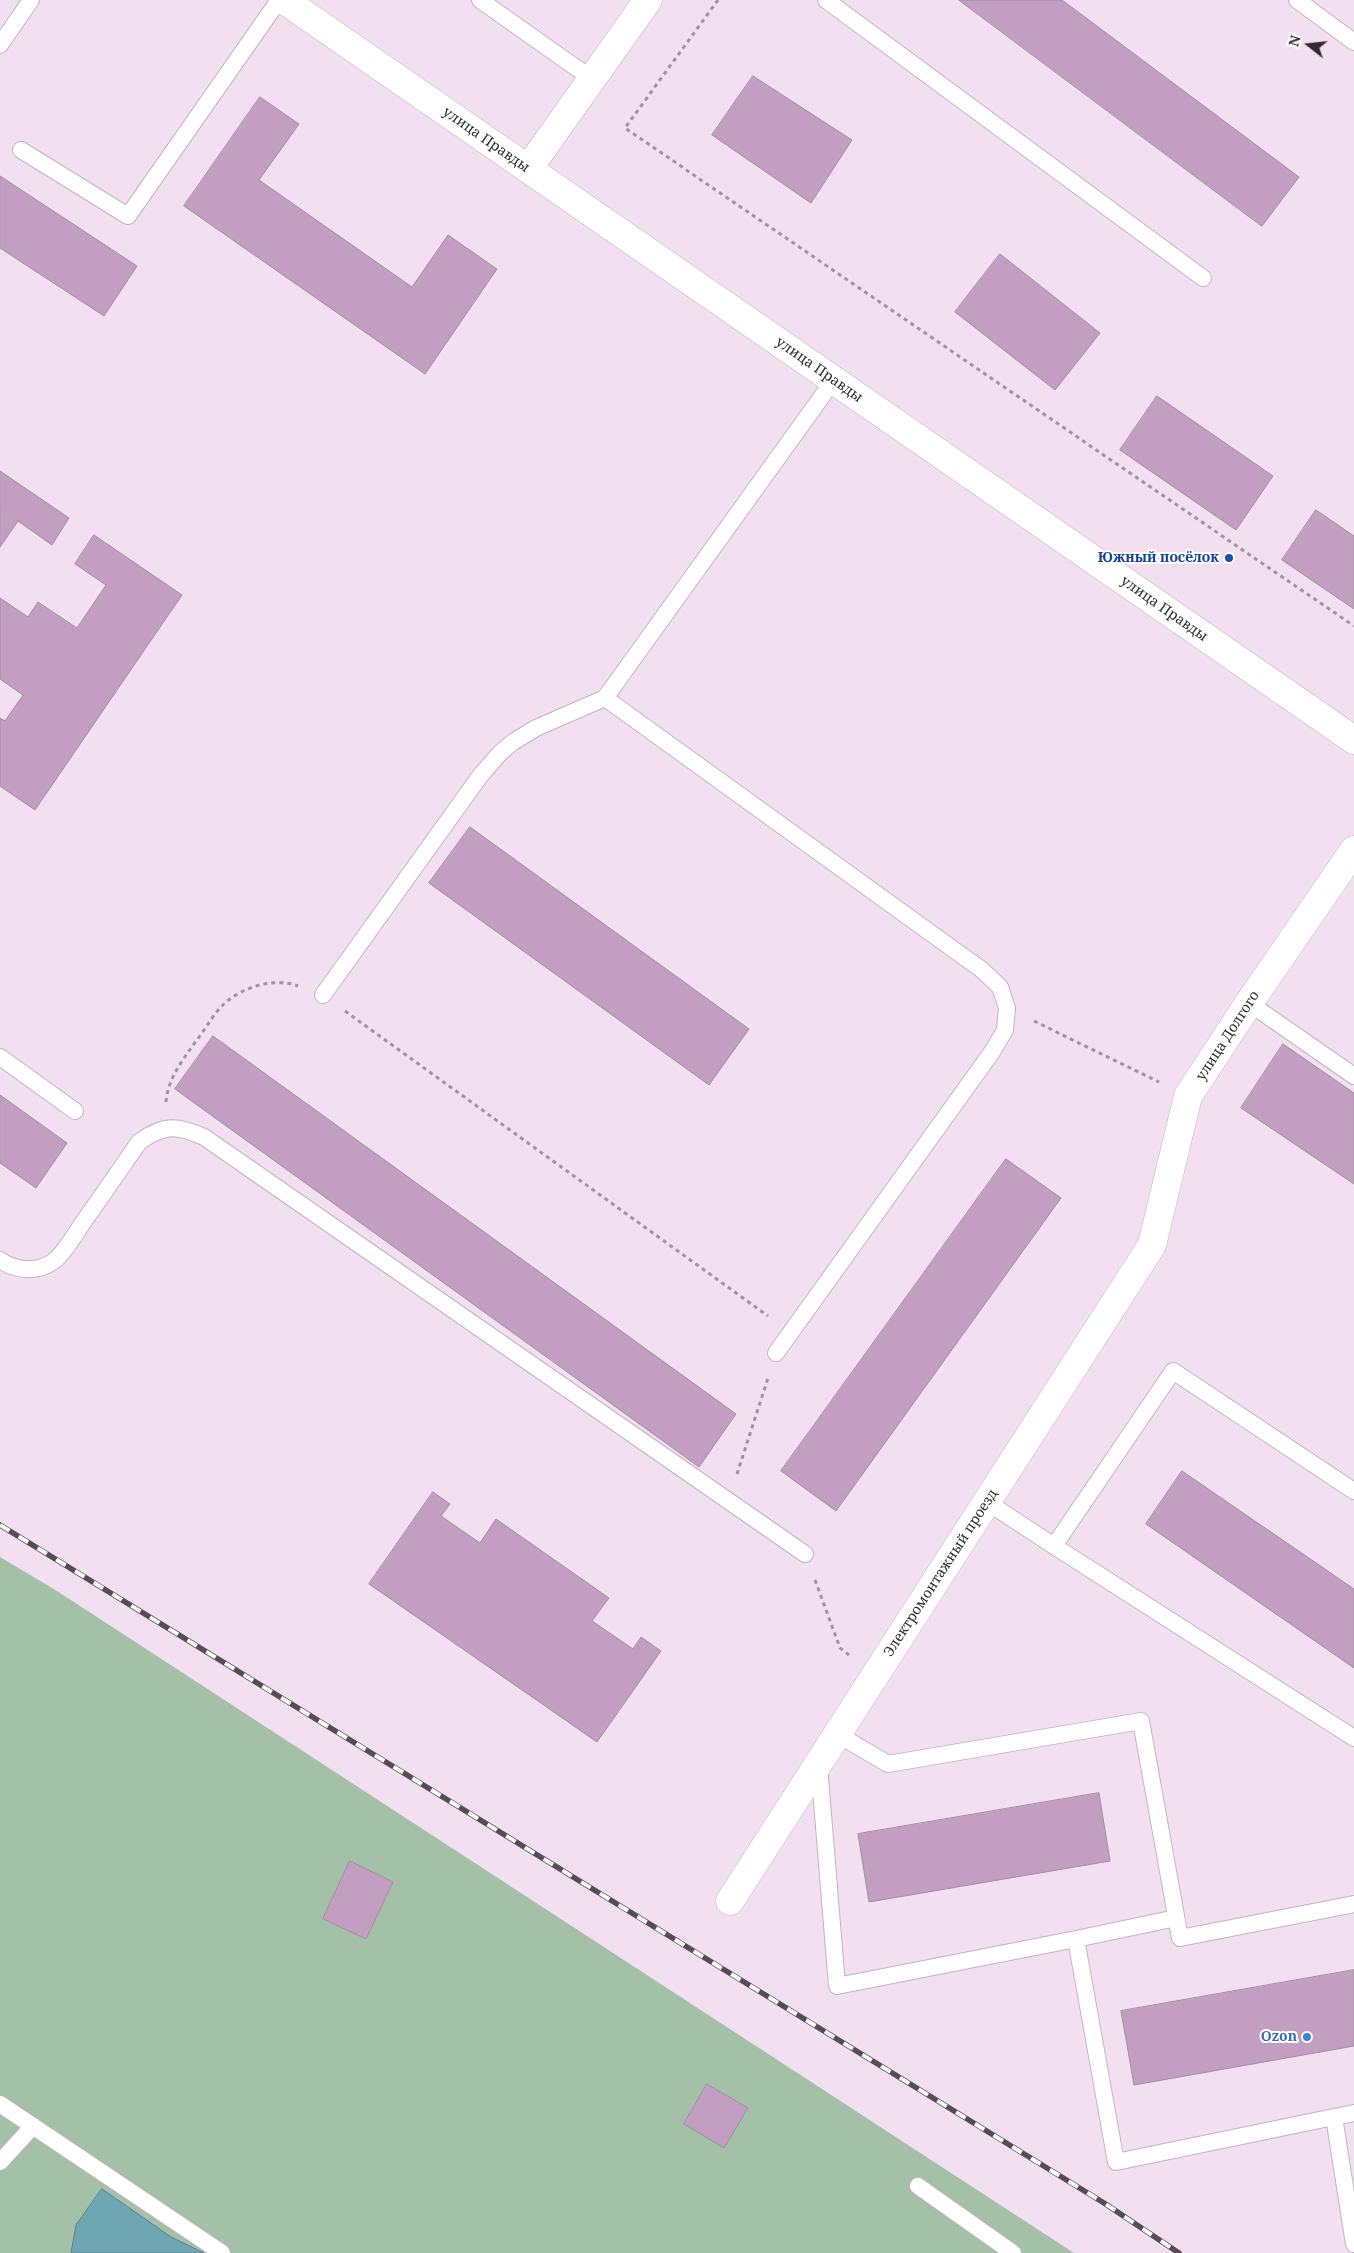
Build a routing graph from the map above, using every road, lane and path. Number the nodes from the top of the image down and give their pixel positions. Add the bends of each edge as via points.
1 (31, 0) edge
2 (279, 0) edge
3 (284, 0) edge
4 (480, 0) edge
5 (648, 0) edge
6 (718, 0) edge
7 (826, 0) edge
8 (1297, 0) edge
9 (1354, 42) edge
10 (0, 45) edge
11 (592, 79) junction
12 (21, 150) dead end
13 (528, 169) junction
14 (1203, 278) dead end
15 (833, 380) junction
16 (1354, 626) edge
17 (605, 698) junction
18 (1354, 740) edge
19 (1354, 850) edge
20 (323, 995) junction
21 (1249, 1003) junction
22 (1007, 1008) junction
23 (0, 1057) edge
24 (1354, 1076) edge
25 (1188, 1096) junction
26 (75, 1110) dead end
27 (167, 1128) junction
28 (1152, 1245) joint
29 (0, 1260) edge
30 (791, 1332) junction
31 (776, 1353) joint
32 (1354, 1491) edge
33 (729, 1501) junction
34 (987, 1502) junction
35 (1054, 1546) junction
36 (805, 1554) joint
37 (874, 1678) junction
38 (837, 1734) junction
39 (1354, 1738) edge
40 (819, 1763) junction
41 (730, 1901) dead end
42 (1354, 1904) edge
43 (1176, 1918) junction
44 (1076, 1939) junction
45 (0, 2104) edge
46 (1354, 2113) edge
47 (1334, 2117) junction
48 (33, 2126) junction
49 (0, 2162) edge
50 (918, 2186) dead end
51 (1354, 2244) edge
52 (222, 2253) edge
53 (1013, 2253) edge

1 - 10 lane
2 - 12 lane via 128,216
3 - 13 street, улица Правды
4 - 11 lane
5 - 11 street
6 - 16 path via 626,128
7 - 14 lane
8 - 9 lane
11 - 13 street
13 - 15 street, улица Правды
15 - 17 lane
15 - 18 street, улица Правды
17 - 20 lane via 536,728 500,753 480,776
17 - 22 lane via 982,970 1000,987
19 - 21 street, улица Долгого
20 - 27 path via 291,983 268,983 243,990 223,1005 176,1069 169,1084
20 - 30 path
21 - 24 lane
21 - 25 street, улица Долгого
22 - 25 path
22 - 30 lane via 1005,1030 992,1052
23 - 26 lane
25 - 28 street, улица Долгого
27 - 29 lane via 139,1142 54,1260 40,1268 26,1269 9,1266
27 - 33 lane via 184,1128 204,1137
28 - 34 street, Электромонтажный проезд
30 - 31 lane
31 - 33 path
32 - 35 lane via 1173,1371
33 - 36 lane
34 - 35 lane
34 - 37 street, Электромонтажный проезд
35 - 39 lane
36 - 37 path via 840,1648
37 - 38 street, Электромонтажный проезд
38 - 40 street, Электромонтажный проезд
38 - 43 lane via 888,1764 1141,1721
40 - 41 street, Электромонтажный проезд
40 - 44 lane via 837,1986
42 - 43 lane via 1180,1938
43 - 44 lane
44 - 47 lane via 1116,2162
45 - 48 lane
46 - 47 lane
47 - 51 lane
48 - 49 lane
48 - 52 lane
50 - 53 lane

